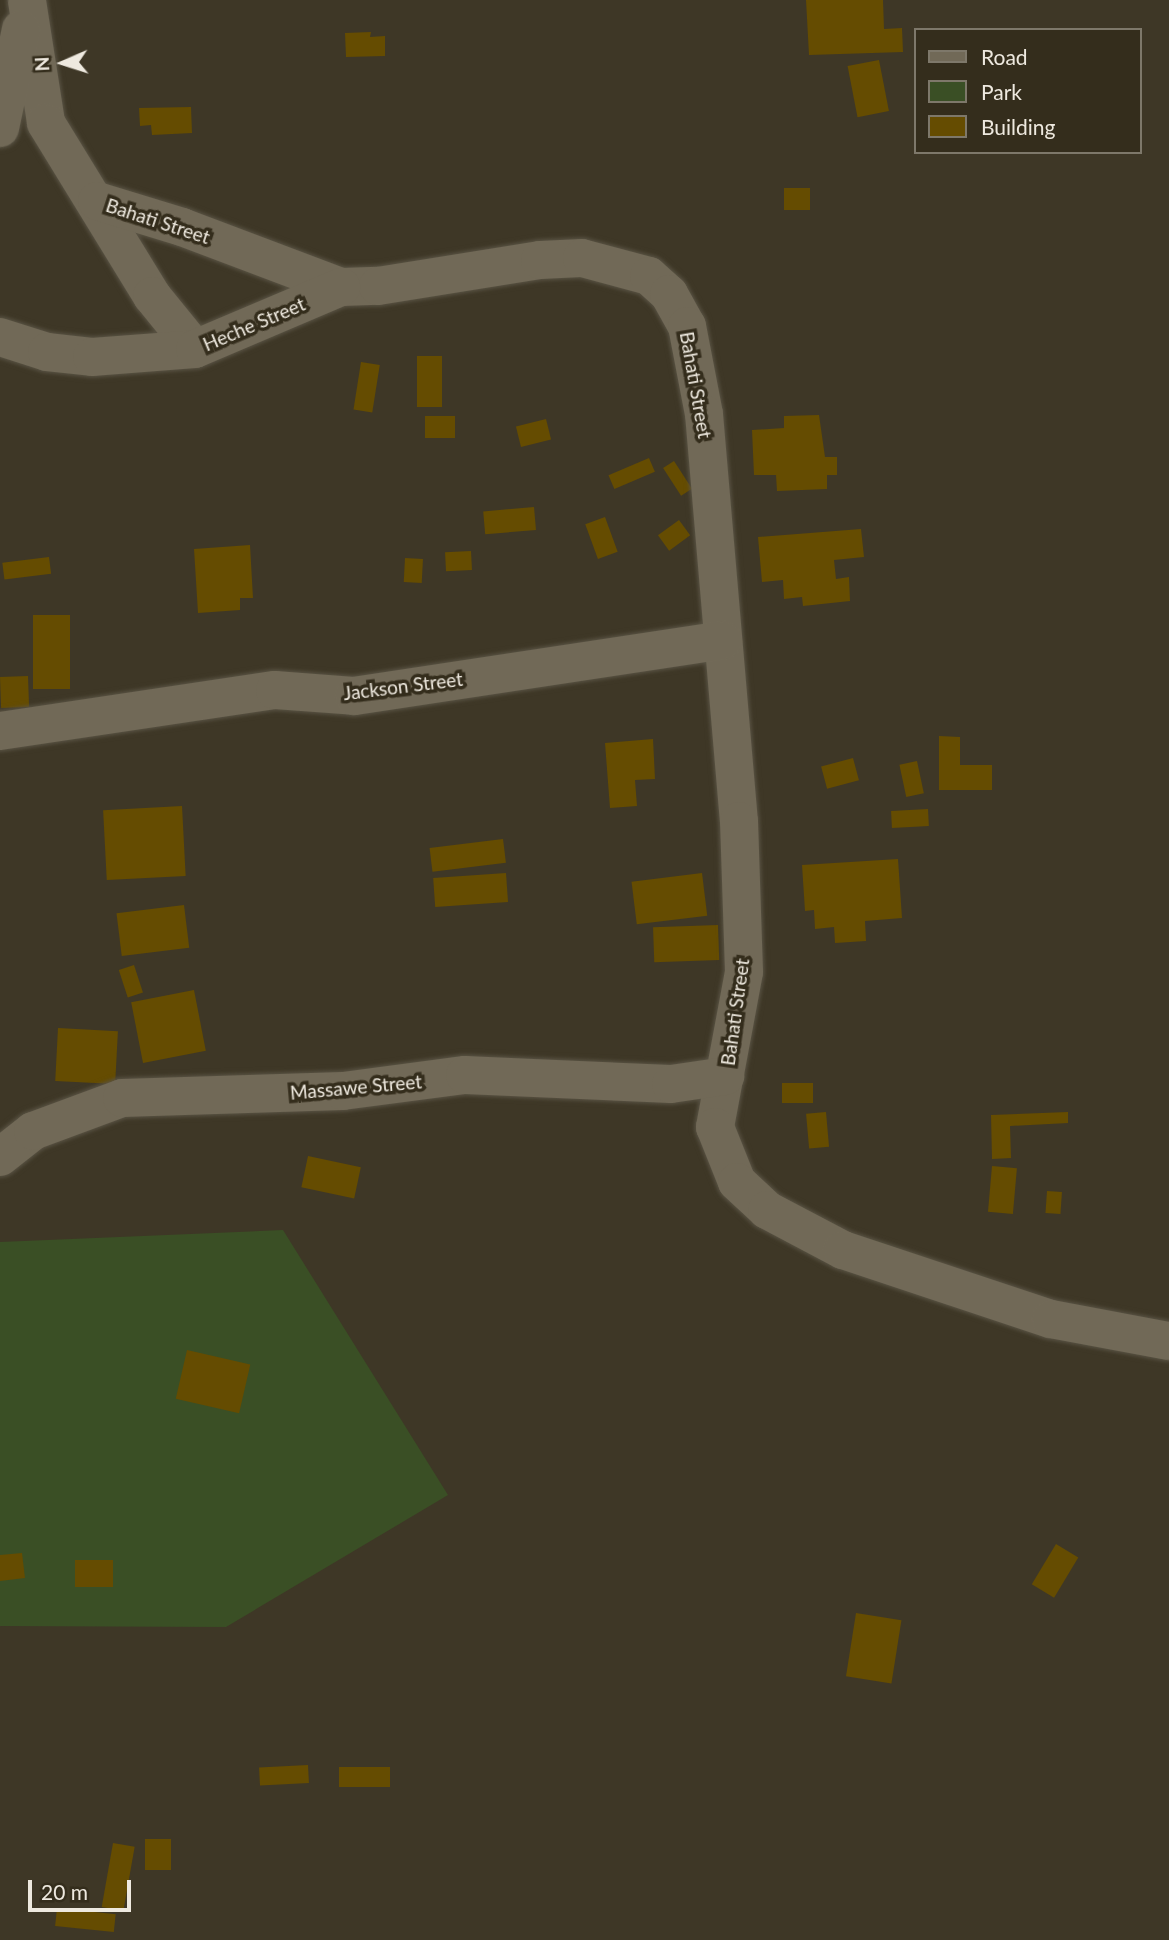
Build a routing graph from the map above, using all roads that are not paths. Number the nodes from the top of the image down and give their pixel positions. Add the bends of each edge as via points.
1 (27, 1) edge
2 (0, 128) edge
3 (97, 201) junction
4 (341, 287) junction
5 (0, 337) edge
6 (195, 349) junction
7 (723, 640) junction
8 (0, 731) edge
9 (726, 1076) junction
10 (0, 1157) edge
11 (1169, 1341) edge

1 - 2 street
1 - 3 street via 46,124
3 - 4 street, Bahati Street via 182,227
3 - 6 street via 152,296
4 - 6 street, Heche Street
4 - 7 street, Bahati Street via 582,258 649,276 668,294 687,326 704,414
5 - 6 street, Heche Street via 47,352 92,356
7 - 8 street, Jackson Street via 354,696 275,690
7 - 9 street, Bahati Street via 744,920 744,972
9 - 10 street, Massawe Street via 671,1084 465,1075 343,1091 122,1098 33,1131
9 - 11 street, Bahati Street via 715,1127 737,1182 767,1210 806,1234 991,1302 1051,1319

